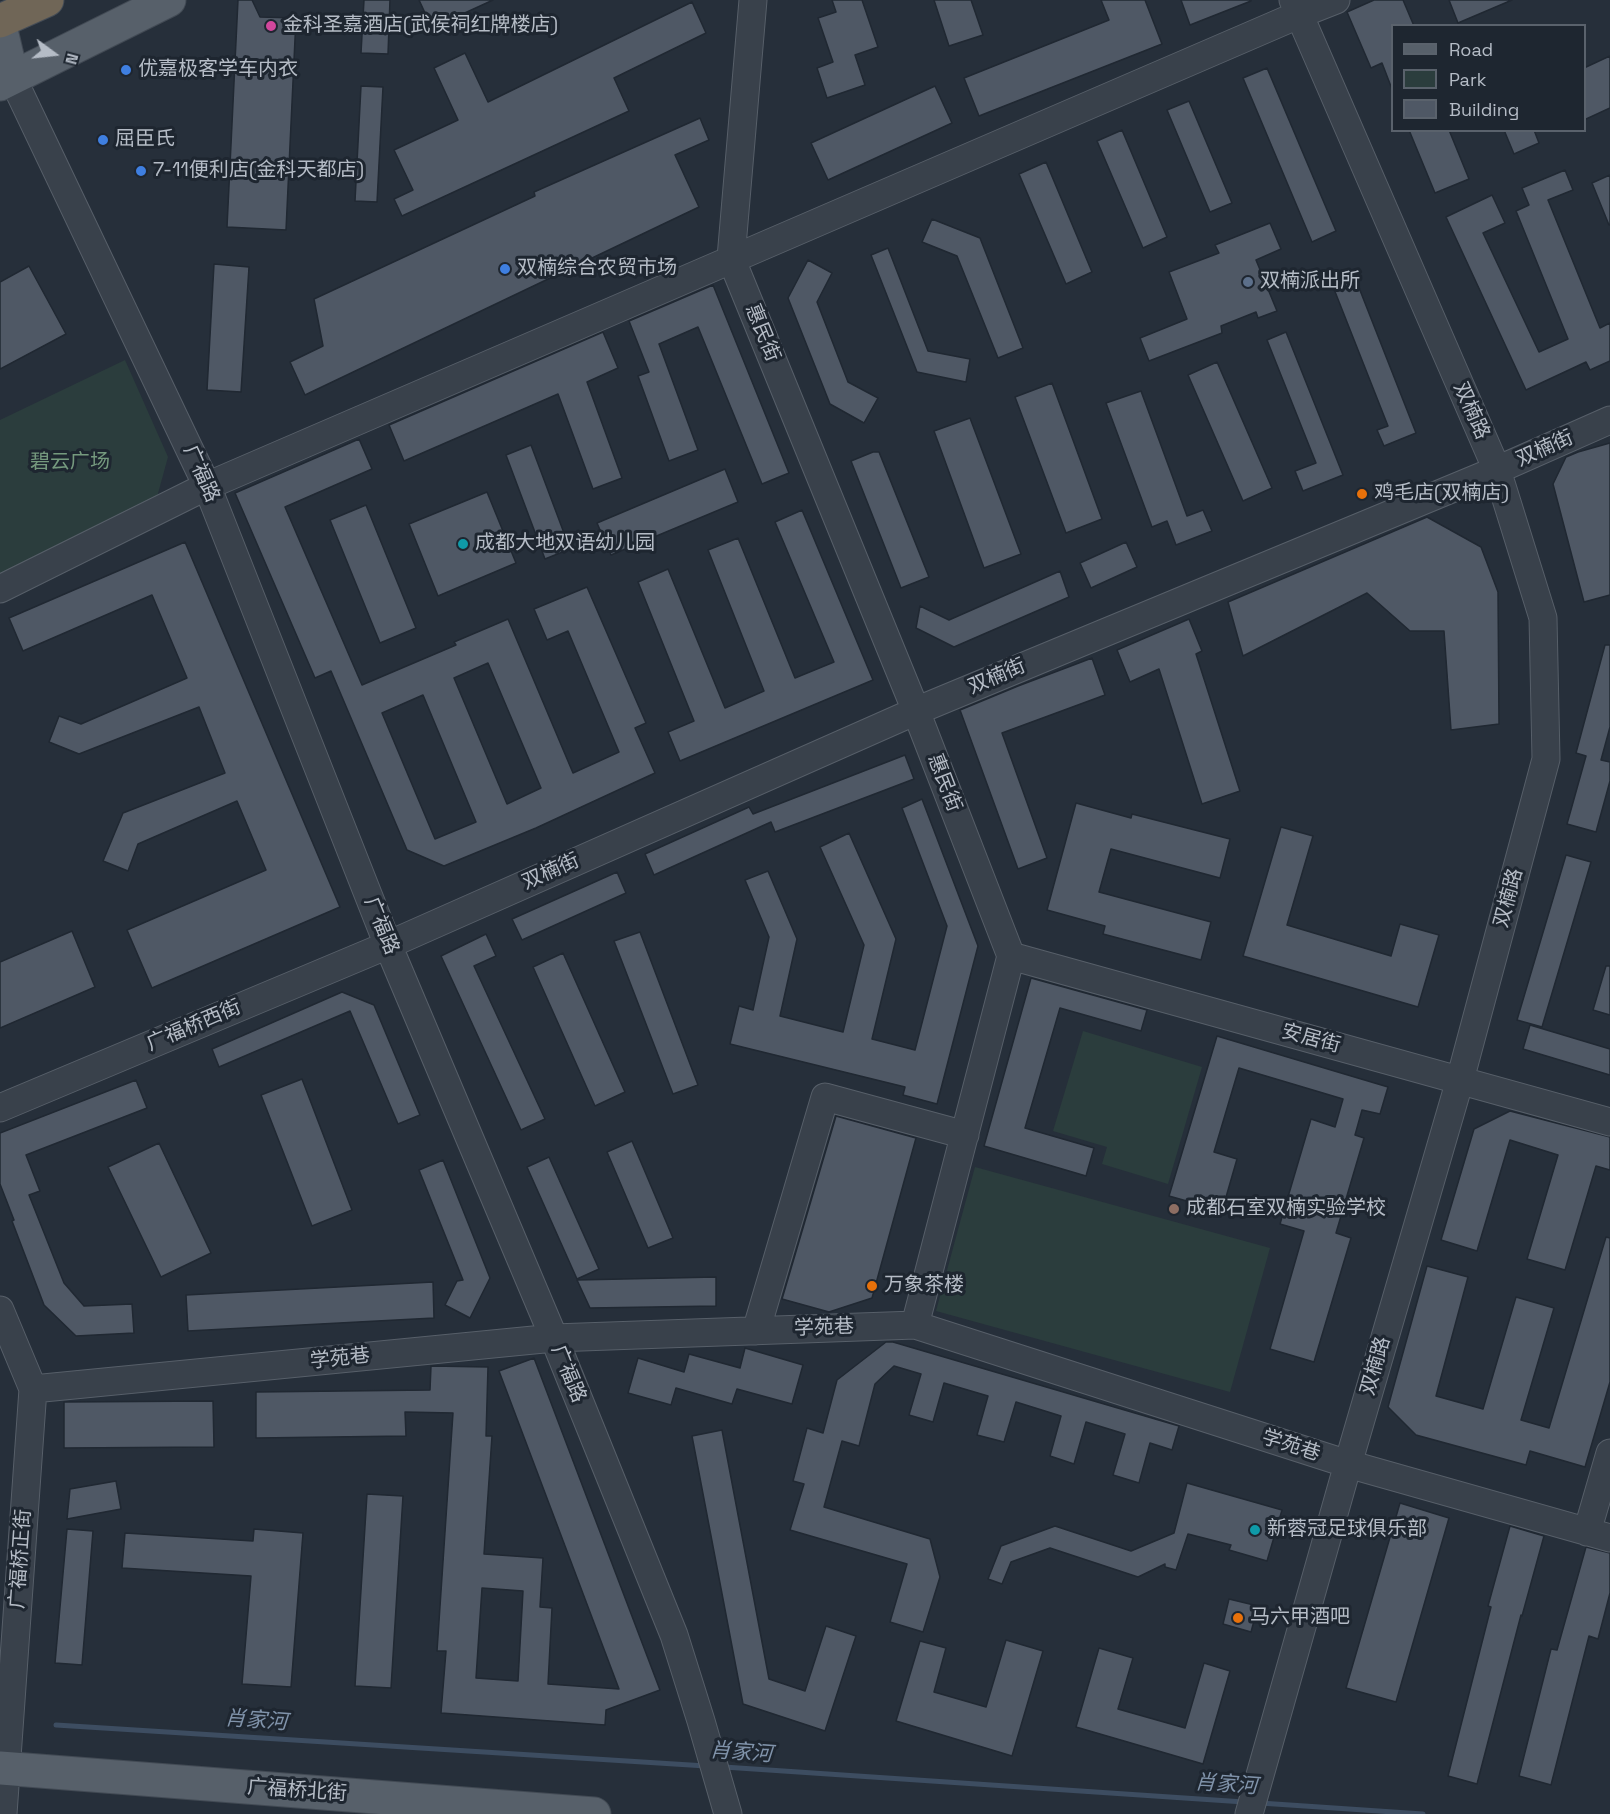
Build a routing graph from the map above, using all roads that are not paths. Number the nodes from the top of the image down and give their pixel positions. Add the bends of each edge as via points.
1 (47, 0) edge
2 (169, 0) edge
3 (753, 0) edge
4 (1336, 0) edge
5 (1295, 7) edge
6 (0, 21) edge
7 (0, 26) edge
8 (4, 71) edge
9 (731, 258) junction
10 (1610, 420) edge
11 (1497, 470) junction
12 (207, 486) junction
13 (0, 589) edge
14 (916, 711) junction
15 (388, 945) junction
16 (1011, 956) junction
17 (1460, 1080) junction
18 (0, 1108) edge
19 (1610, 1122) edge
20 (965, 1135) junction
21 (0, 1310) edge
22 (915, 1325) junction
23 (756, 1331) junction
24 (554, 1338) junction
25 (33, 1389) junction
26 (1610, 1453) edge
27 (1348, 1464) junction
28 (1598, 1535) edge
29 (3, 1768) edge
30 (3, 1814) edge
31 (594, 1814) edge
32 (728, 1814) edge
33 (1249, 1814) edge

1 - 6 highway
2 - 8 main road
3 - 9 street
4 - 5 street
5 - 9 street
5 - 11 street, 双楠路
7 - 8 main road
8 - 12 street, 广福路
9 - 12 street
9 - 14 street, 惠民街
10 - 11 street, 双楠街
11 - 14 street, 双楠街
11 - 17 street, 双楠路 via 1543,618 1546,759
12 - 13 street
12 - 15 street, 广福路
14 - 15 street, 双楠街
14 - 16 street, 惠民街
15 - 18 street, 广福桥西街
15 - 24 street, 广福路
16 - 17 street, 安居街
16 - 20 street
17 - 19 street, 安居街
17 - 27 street, 双楠路
20 - 22 street
20 - 23 street via 825,1097
21 - 25 street, 广福桥正街
22 - 23 street, 学苑巷
22 - 27 street, 学苑巷
23 - 24 street, 学苑巷
24 - 25 street, 学苑巷
24 - 32 street, 广福路 via 674,1635
25 - 29 street, 广福桥正街
26 - 28 street
27 - 28 street, 学苑巷
27 - 33 street, 双楠路
29 - 30 street, 广福桥正街
29 - 31 main road, 广福桥北街

